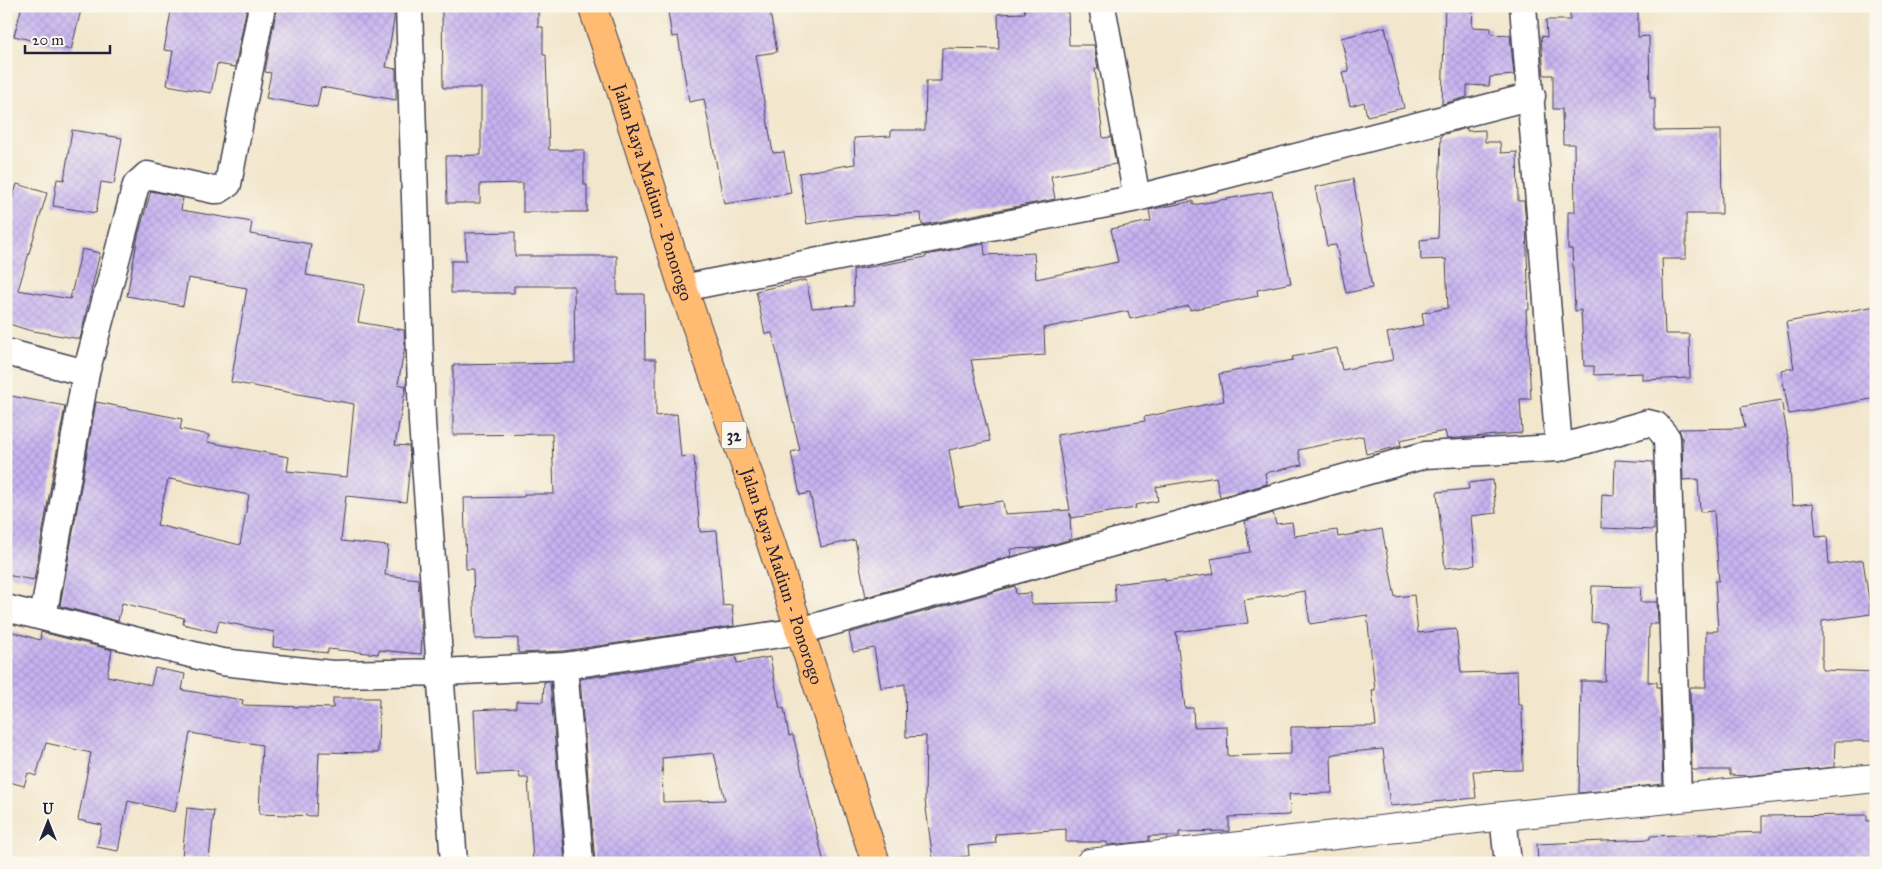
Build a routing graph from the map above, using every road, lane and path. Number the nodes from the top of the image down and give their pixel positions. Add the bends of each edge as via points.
1 (262, 6) edge
2 (408, 6) edge
3 (592, 6) edge
4 (1102, 6) edge
5 (1523, 6) edge
6 (1532, 96) junction
7 (1136, 198) junction
8 (683, 288) junction
9 (6, 352) edge
10 (86, 373) junction
11 (1559, 448) junction
12 (6, 608) edge
13 (43, 617) junction
14 (800, 631) junction
15 (564, 666) junction
16 (442, 672) junction
17 (1876, 778) edge
18 (1678, 797) junction
19 (1503, 816) junction
20 (454, 863) edge
21 (580, 863) edge
22 (876, 863) edge
23 (1090, 863) edge
24 (1508, 863) edge

1 - 10 street via 228,184 214,190 147,175 136,185
2 - 16 street via 422,422
3 - 8 highway, Jalan Raya Madiun - Ponorogo / 32
4 - 7 street
5 - 6 street
6 - 7 street
6 - 11 street
7 - 8 street
8 - 14 highway, Jalan Raya Madiun - Ponorogo / 32
9 - 10 street
10 - 13 street
11 - 14 street via 1425,455
11 - 18 street via 1648,423 1656,425 1667,438
12 - 13 street
13 - 16 street via 222,662 332,674
14 - 15 street
14 - 22 highway, Jalan Raya Madiun - Ponorogo / 32
15 - 16 street
15 - 21 street
16 - 20 street
17 - 18 street
18 - 19 street
19 - 23 street
19 - 24 street

